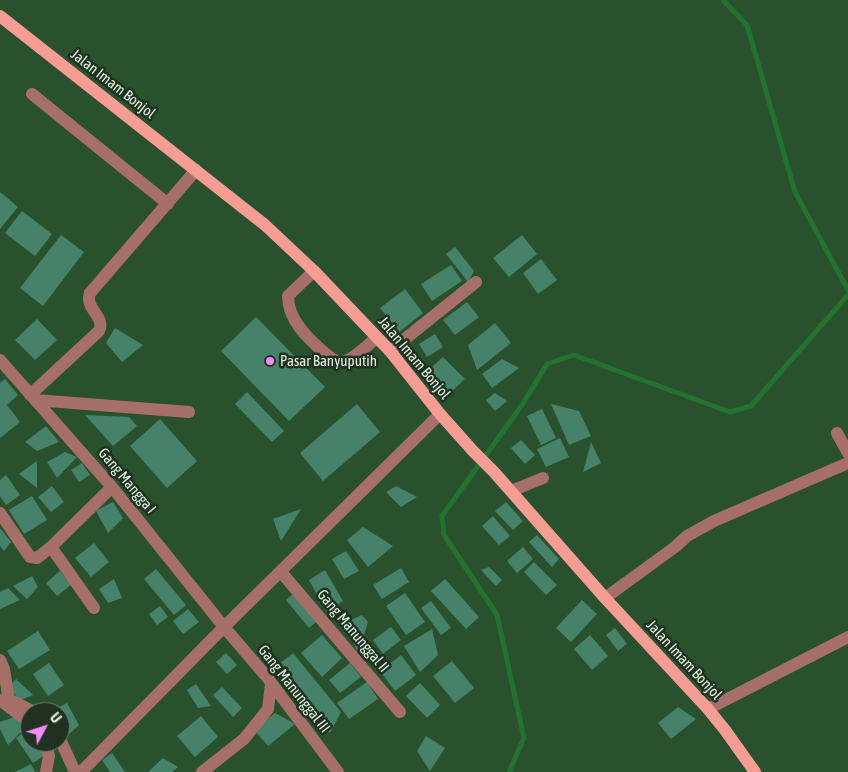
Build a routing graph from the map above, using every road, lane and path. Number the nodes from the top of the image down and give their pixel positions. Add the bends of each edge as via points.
1 (0, 16) edge
2 (32, 94) dead end
3 (196, 170) junction
4 (168, 204) junction
5 (314, 271) junction
6 (476, 282) dead end
7 (377, 337) junction
8 (390, 351) junction
9 (2, 365) edge
10 (32, 398) junction
11 (189, 412) dead end
12 (440, 414) junction
13 (837, 433) dead end
14 (848, 453) edge
15 (848, 464) edge
16 (543, 478) dead end
17 (112, 487) junction
18 (511, 492) junction
19 (0, 513) edge
20 (50, 548) junction
21 (281, 572) junction
22 (605, 598) junction
23 (94, 608) dead end
24 (224, 627) junction
25 (848, 637) edge
26 (0, 660) edge
27 (271, 684) junction
28 (6, 702) edge
29 (20, 707) edge
30 (708, 710) junction
31 (400, 712) dead end
32 (20, 714) edge
33 (47, 752) edge
34 (66, 752) edge
35 (46, 772) edge
36 (75, 772) edge
37 (81, 772) edge
38 (202, 772) edge
39 (338, 772) edge
40 (755, 772) edge

1 - 3 main road, Jalan Imam Bonjol
2 - 4 street
3 - 4 street
3 - 5 main road, Jalan Imam Bonjol via 266,225
4 - 10 street via 90,293 90,305 102,326 99,331
5 - 7 main road, Jalan Imam Bonjol
5 - 7 street via 288,296 300,328 332,360 340,362 348,361
6 - 8 street
7 - 8 main road, Jalan Imam Bonjol
8 - 12 main road, Jalan Imam Bonjol
9 - 10 street, Gang Mangga I
10 - 11 street
10 - 17 street, Gang Mangga I
12 - 18 main road, Jalan Imam Bonjol
12 - 21 street
13 - 14 street
15 - 22 street via 714,521 687,536
16 - 18 street
17 - 20 street
17 - 24 street, Gang Mangga I
18 - 22 main road, Jalan Imam Bonjol
19 - 20 street via 30,557 37,558
20 - 23 street
21 - 24 street
21 - 31 street, Gang Manunggal II
22 - 30 main road, Jalan Imam Bonjol
24 - 27 street, Gang Manunggal III
24 - 37 street
25 - 30 street
26 - 28 street via 4,669
27 - 38 street via 268,709 244,739
27 - 39 street, Gang Manunggal III
28 - 29 street
28 - 32 street
30 - 40 main road, Jalan Imam Bonjol
33 - 35 street
34 - 36 street

